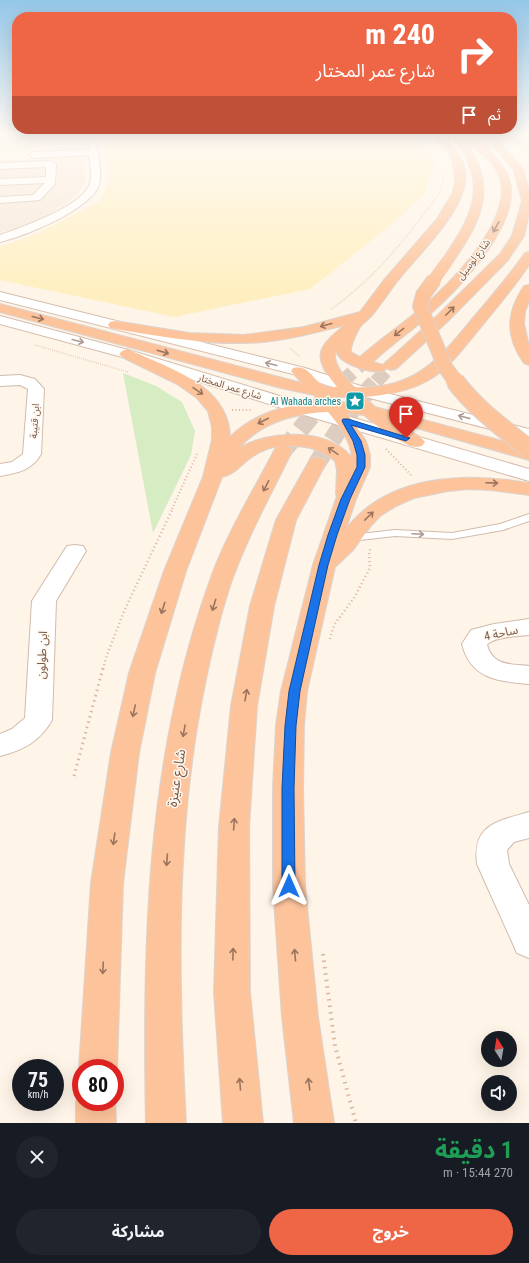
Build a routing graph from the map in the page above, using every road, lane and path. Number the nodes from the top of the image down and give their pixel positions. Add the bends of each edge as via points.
1 (46, 188) edge
2 (92, 188) edge
3 (441, 188) edge
4 (458, 188) edge
5 (480, 188) edge
6 (506, 188) edge
7 (526, 188) edge
8 (36, 198) junction
9 (0, 200) edge
10 (11, 211) dead end
11 (0, 239) edge
12 (529, 256) edge
13 (529, 289) edge
14 (0, 296) edge
15 (0, 308) edge
16 (326, 313) dead end
17 (0, 320) edge
18 (359, 320) junction
19 (115, 325) junction
20 (278, 335) junction
21 (30, 343) dead end
22 (127, 354) junction
23 (447, 356) junction
24 (529, 360) edge
25 (365, 361) tunnel mouth
26 (329, 364) junction
27 (391, 365) tunnel mouth
28 (299, 371) junction
29 (135, 374) dead end
30 (0, 381) edge
31 (353, 390) junction
32 (320, 391) junction
33 (300, 408) junction
34 (216, 410) junction
35 (368, 410) junction
36 (340, 414) junction
37 (275, 416) junction
38 (529, 434) edge
39 (395, 435) junction
40 (416, 442) junction
41 (200, 449) dead end
42 (529, 449) edge
43 (283, 451) tunnel mouth
44 (529, 454) edge
45 (317, 463) tunnel mouth
46 (0, 470) edge
47 (529, 475) edge
48 (213, 477) junction
49 (425, 489) junction
50 (529, 489) edge
51 (346, 499) junction
52 (529, 517) edge
53 (376, 535) junction
54 (351, 538) junction
55 (75, 551) dead end
56 (324, 565) junction
57 (529, 627) edge
58 (327, 647) dead end
59 (529, 675) edge
60 (0, 745) edge
61 (74, 776) dead end
62 (529, 825) edge
63 (529, 942) edge
64 (322, 947) dead end
65 (98, 1059) edge
66 (96, 1111) edge
67 (96, 1123) edge
68 (166, 1123) edge
69 (243, 1123) edge
70 (314, 1123) edge
71 (356, 1123) edge

1 - 8 street
2 - 11 street via 84,198 66,211
3 - 16 path via 413,229 375,272
4 - 18 highway via 453,202 434,229
5 - 42 highway, bridge via 474,217 423,295 420,306 445,367 462,390 488,416
6 -> 25 highway, شارع لوسيل via 507,198 498,224 478,255 452,286
27 -> 7 highway, شارع لوسيل via 499,262 518,236 527,201
8 - 9 street
8 - 10 street
12 - 23 highway via 507,287
13 - 24 highway via 518,311 516,326 521,346
14 - 19 street
15 -> 32 highway via 239,373
17 -> 22 street, شارع عمر المختار
18 -> 20 highway
18 - 23 highway via 343,348 344,354 350,359 364,365 402,369 430,365
18 - 26 highway via 332,345 327,353
19 - 20 highway via 204,339 244,339
28 -> 19 street
20 - 26 path via 306,362
21 - 29 path
22 - 33 street, شارع عمر المختار
22 -> 34 highway via 183,381 203,394
23 - 31 highway via 426,375 412,382
26 - 31 highway
28 - 31 street
28 - 32 highway
30 - 46 street, ابن قتيبة via 27,381 34,384 36,389 30,459 23,465
31 - 32 highway
31 - 35 highway
38 -> 31 street
32 - 36 highway
33 - 36 highway
33 - 37 highway
34 - 37 path via 260,410
34 - 48 highway via 221,427 221,440
35 - 36 highway
35 - 40 highway via 388,427
35 - 44 highway
36 - 39 street
36 - 51 highway via 357,441 361,455 361,467
37 -> 48 highway via 242,435 231,447
39 - 40 street
39 - 49 path via 384,447
40 - 47 street
41 - 61 path via 125,610 107,655
43 -> 68 highway, شارع عنيزة via 238,541 220,585 190,691 172,801 162,925
69 -> 45 highway via 232,992 234,827 244,706 262,606 286,520
51 -> 48 highway via 345,463 342,457 329,448 310,442 268,442 255,447
48 -> 65 highway via 175,571 142,672 126,753 108,883
49 -> 50 highway via 489,483
54 -> 49 highway via 373,512 391,500
51 - 56 highway
53 -> 52 lane via 395,533 452,536 503,527
53 - 54 lane
53 - 58 path via 369,552 370,568 354,598 334,625
54 - 56 highway
55 - 60 street, ابن طولون via 44,601 38,720 28,733
70 -> 56 highway via 300,1017 289,886 288,788 294,691
57 - 59 street, ساحة 4 via 480,636 474,644 479,658 486,665 507,673
62 - 63 street via 504,832 495,840 491,850 493,864
64 - 71 path via 335,1046
66 - 67 highway

